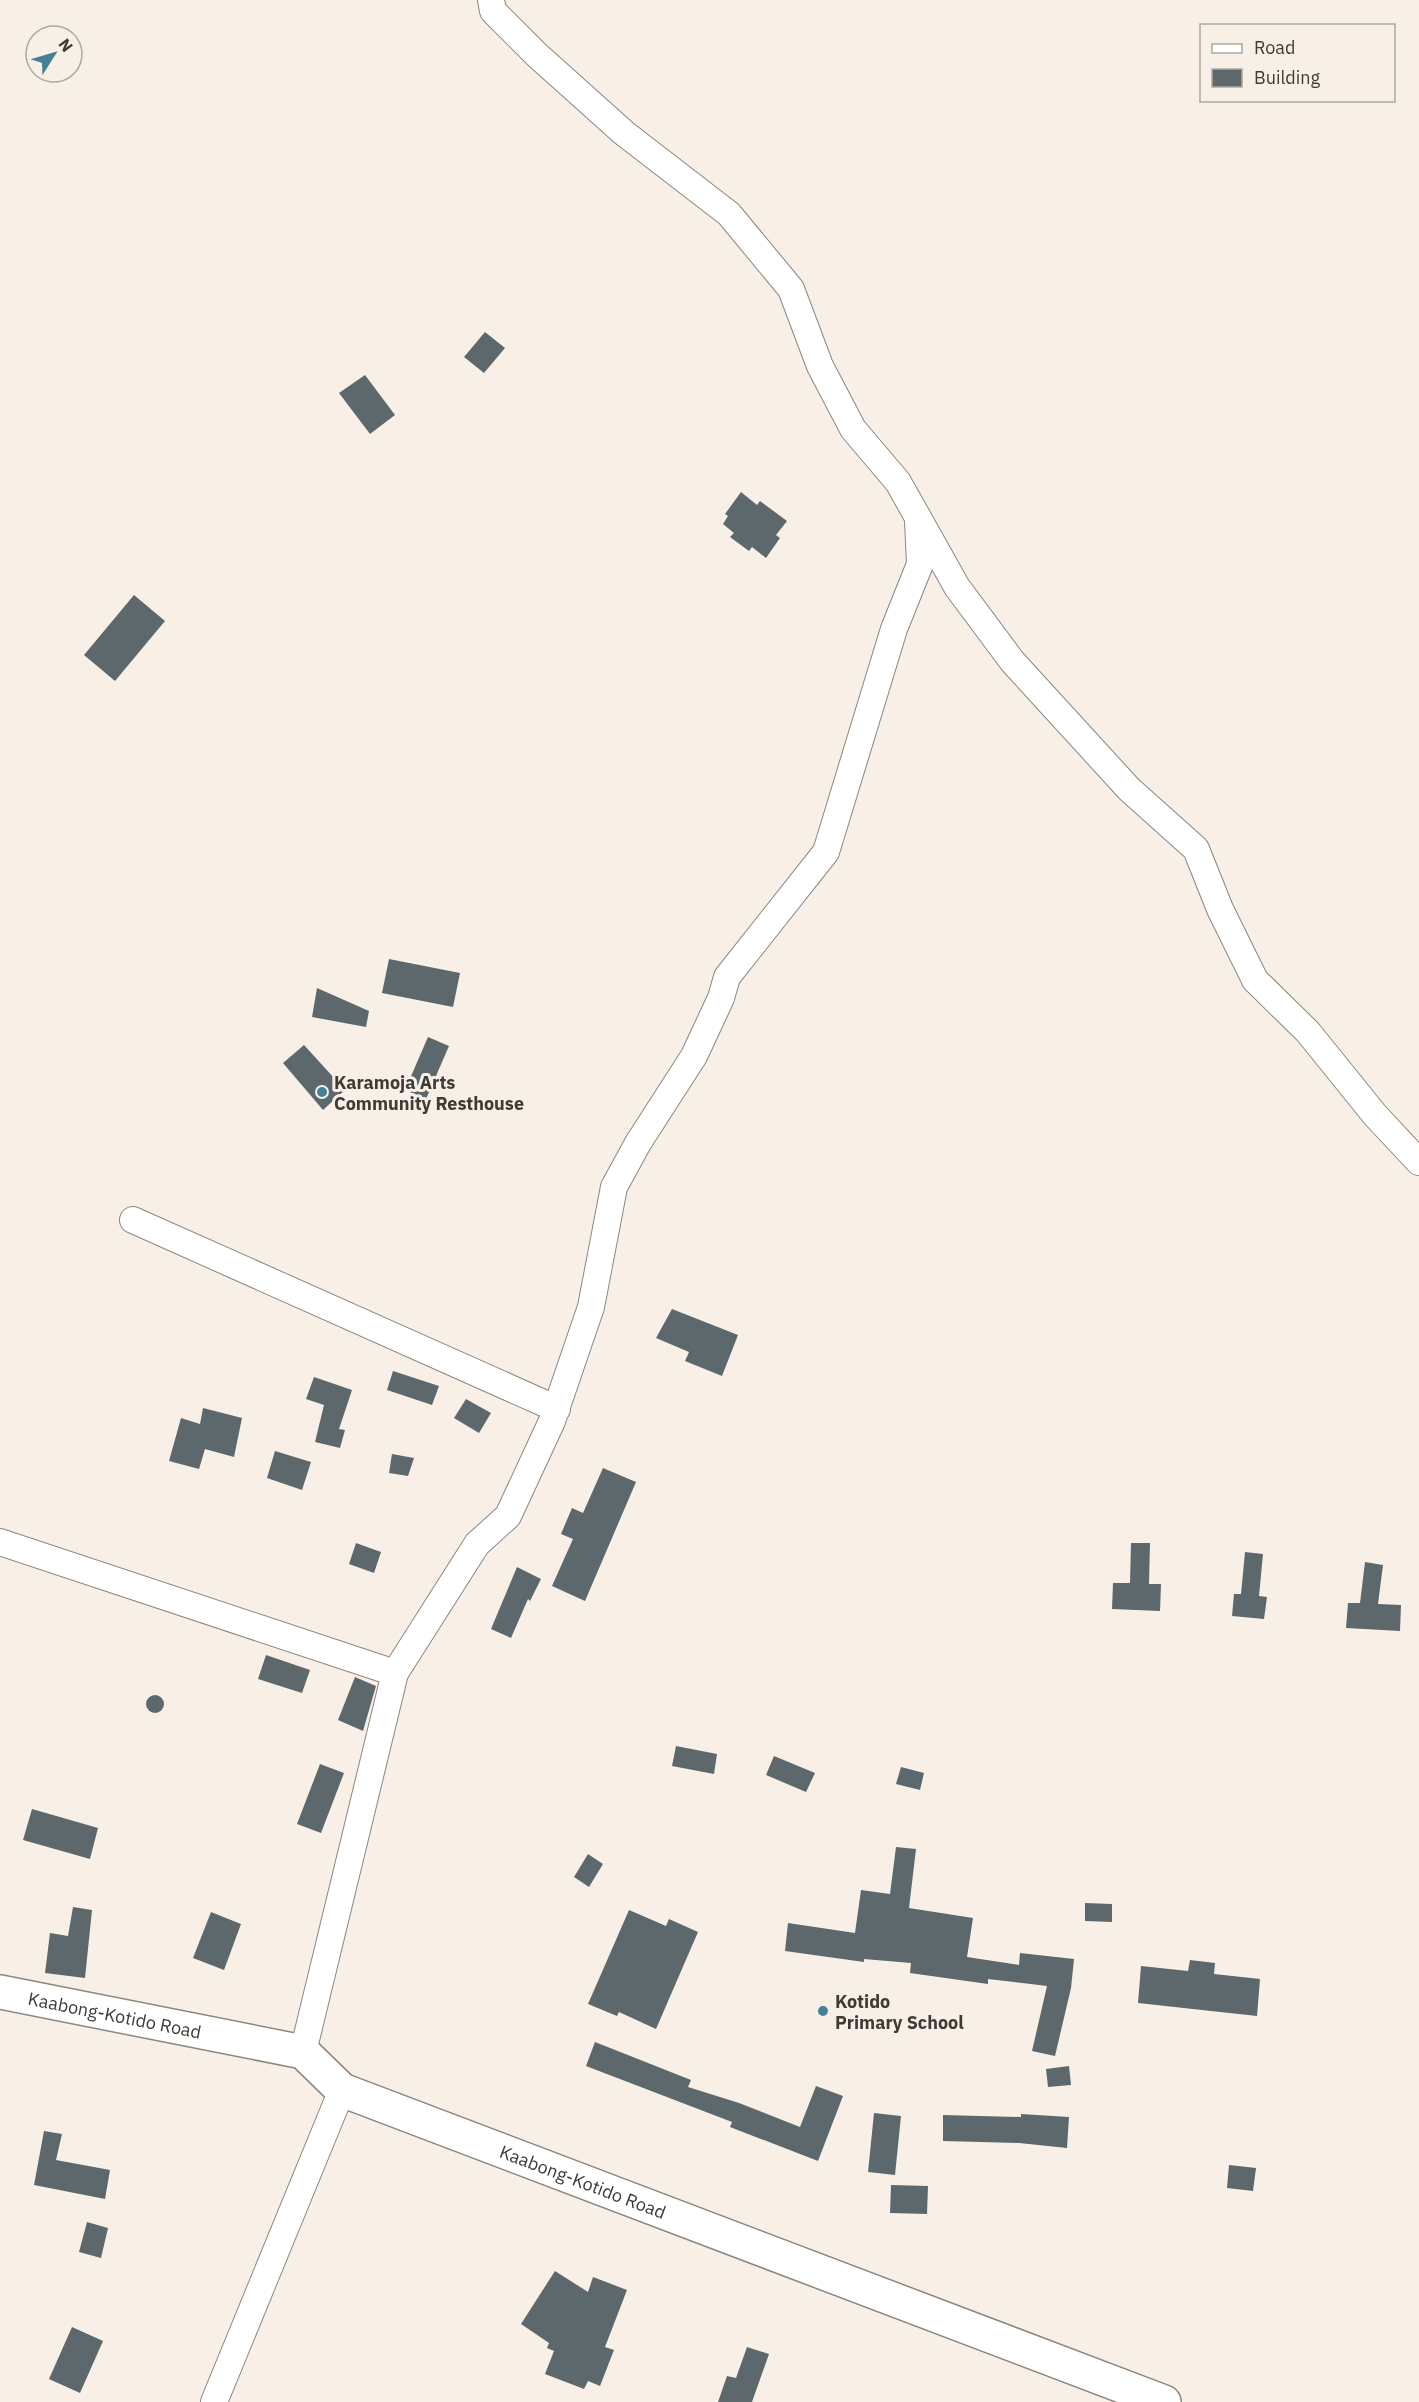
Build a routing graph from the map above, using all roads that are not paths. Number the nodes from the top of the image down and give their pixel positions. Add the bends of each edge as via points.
1 (491, 0) edge
2 (918, 518) junction
3 (1419, 1162) edge
4 (133, 1220) dead end
5 (557, 1409) junction
6 (0, 1542) edge
7 (395, 1673) junction
8 (0, 1992) edge
9 (303, 2052) junction
10 (342, 2090) junction
11 (214, 2402) edge
12 (1164, 2402) edge

1 - 2 street via 493,11 624,133 729,213 790,289 820,366 853,429 898,482
2 - 3 street via 957,586 1012,661 1130,789 1196,849 1255,980 1308,1032
2 - 5 street via 920,564 894,629 826,852 727,977 694,1056 614,1187 591,1307
4 - 5 street
5 - 7 street via 508,1516 477,1544
6 - 7 street
7 - 9 street
8 - 9 main road, Kaabong-Kotido Road
9 - 10 main road, Kaabong-Kotido Road
10 - 11 street
10 - 12 main road, Kaabong-Kotido Road

